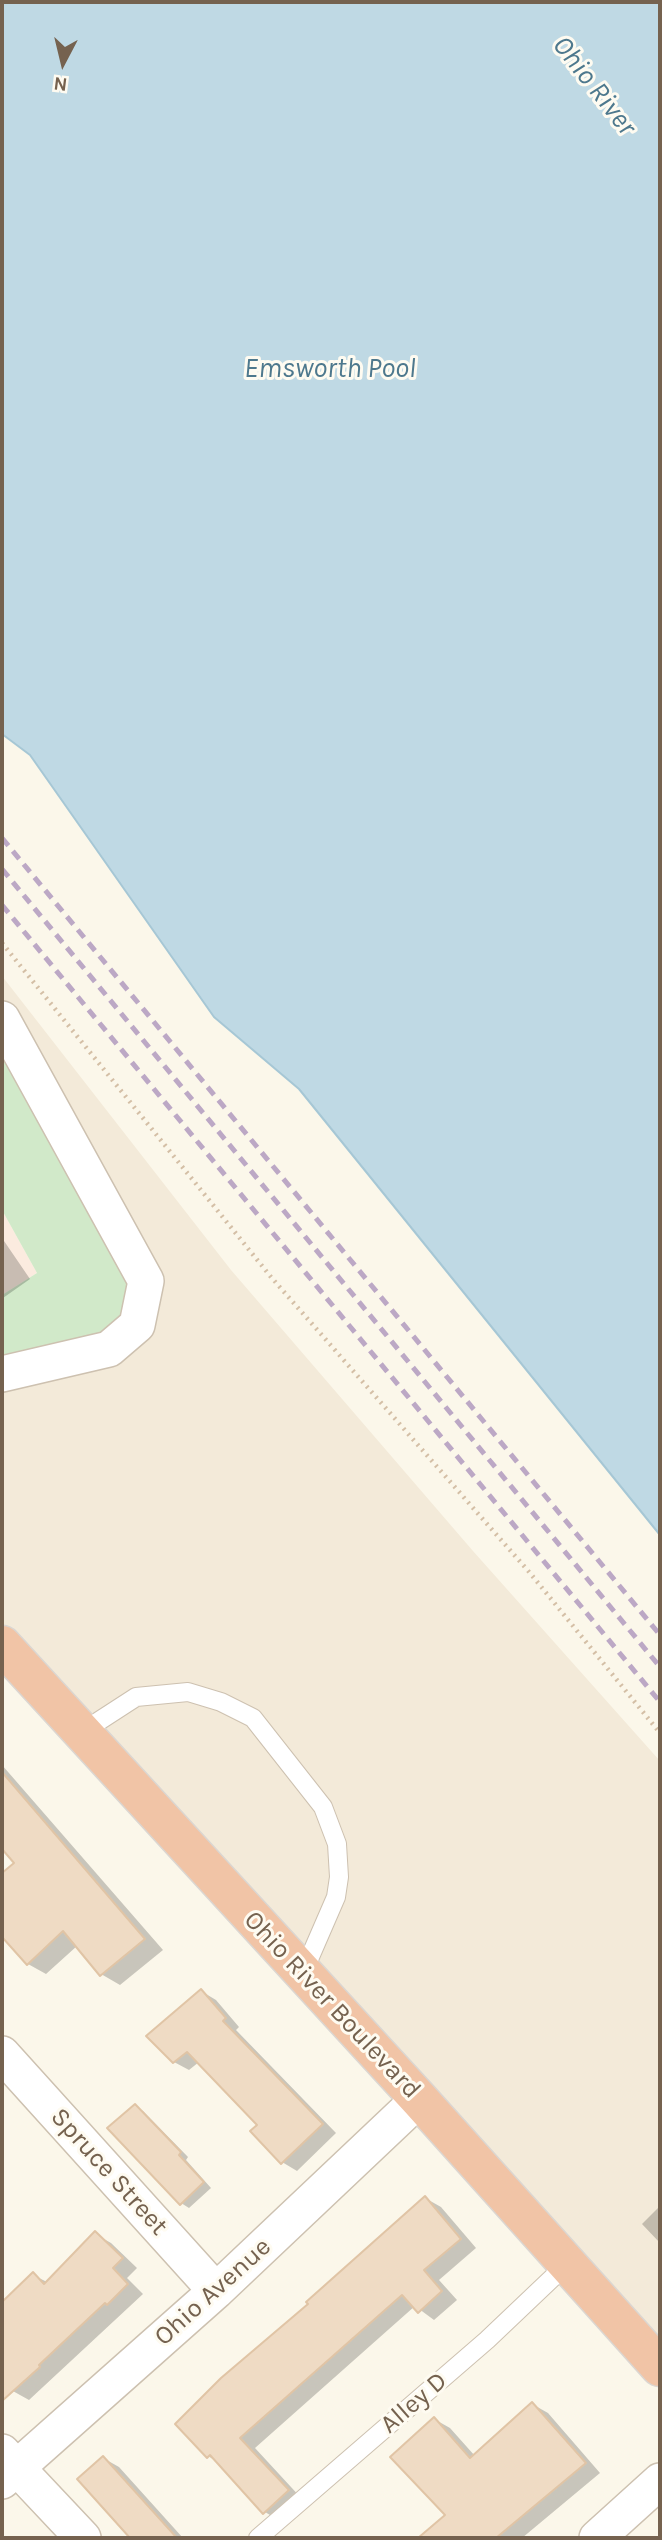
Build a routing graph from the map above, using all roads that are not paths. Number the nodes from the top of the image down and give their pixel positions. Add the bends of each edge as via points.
1 (2, 1019) edge
2 (2, 1374) edge
3 (2, 1645) edge
4 (82, 1732) junction
5 (303, 1973) junction
6 (2, 2054) edge
7 (419, 2099) junction
8 (567, 2264) junction
9 (216, 2291) junction
10 (660, 2367) edge
11 (7, 2467) edge
12 (660, 2481) edge
13 (83, 2538) edge
14 (258, 2538) edge
15 (597, 2538) edge

1 - 2 street via 146,1281 137,1325 108,1349
3 - 4 highway, Ohio River Boulevard
4 - 5 highway, Ohio River Boulevard
4 - 5 lane via 136,1697 188,1692 253,1718 323,1807 337,1844 337,1897
5 - 7 highway, Ohio River Boulevard
6 - 9 street, Spruce Street
7 - 8 highway, Ohio River Boulevard
7 - 9 street, Ohio Avenue
8 - 10 highway, Ohio River Boulevard
8 - 14 lane, Alley D via 487,2340
9 - 11 street, Ohio Avenue
11 - 13 street
12 - 15 street

